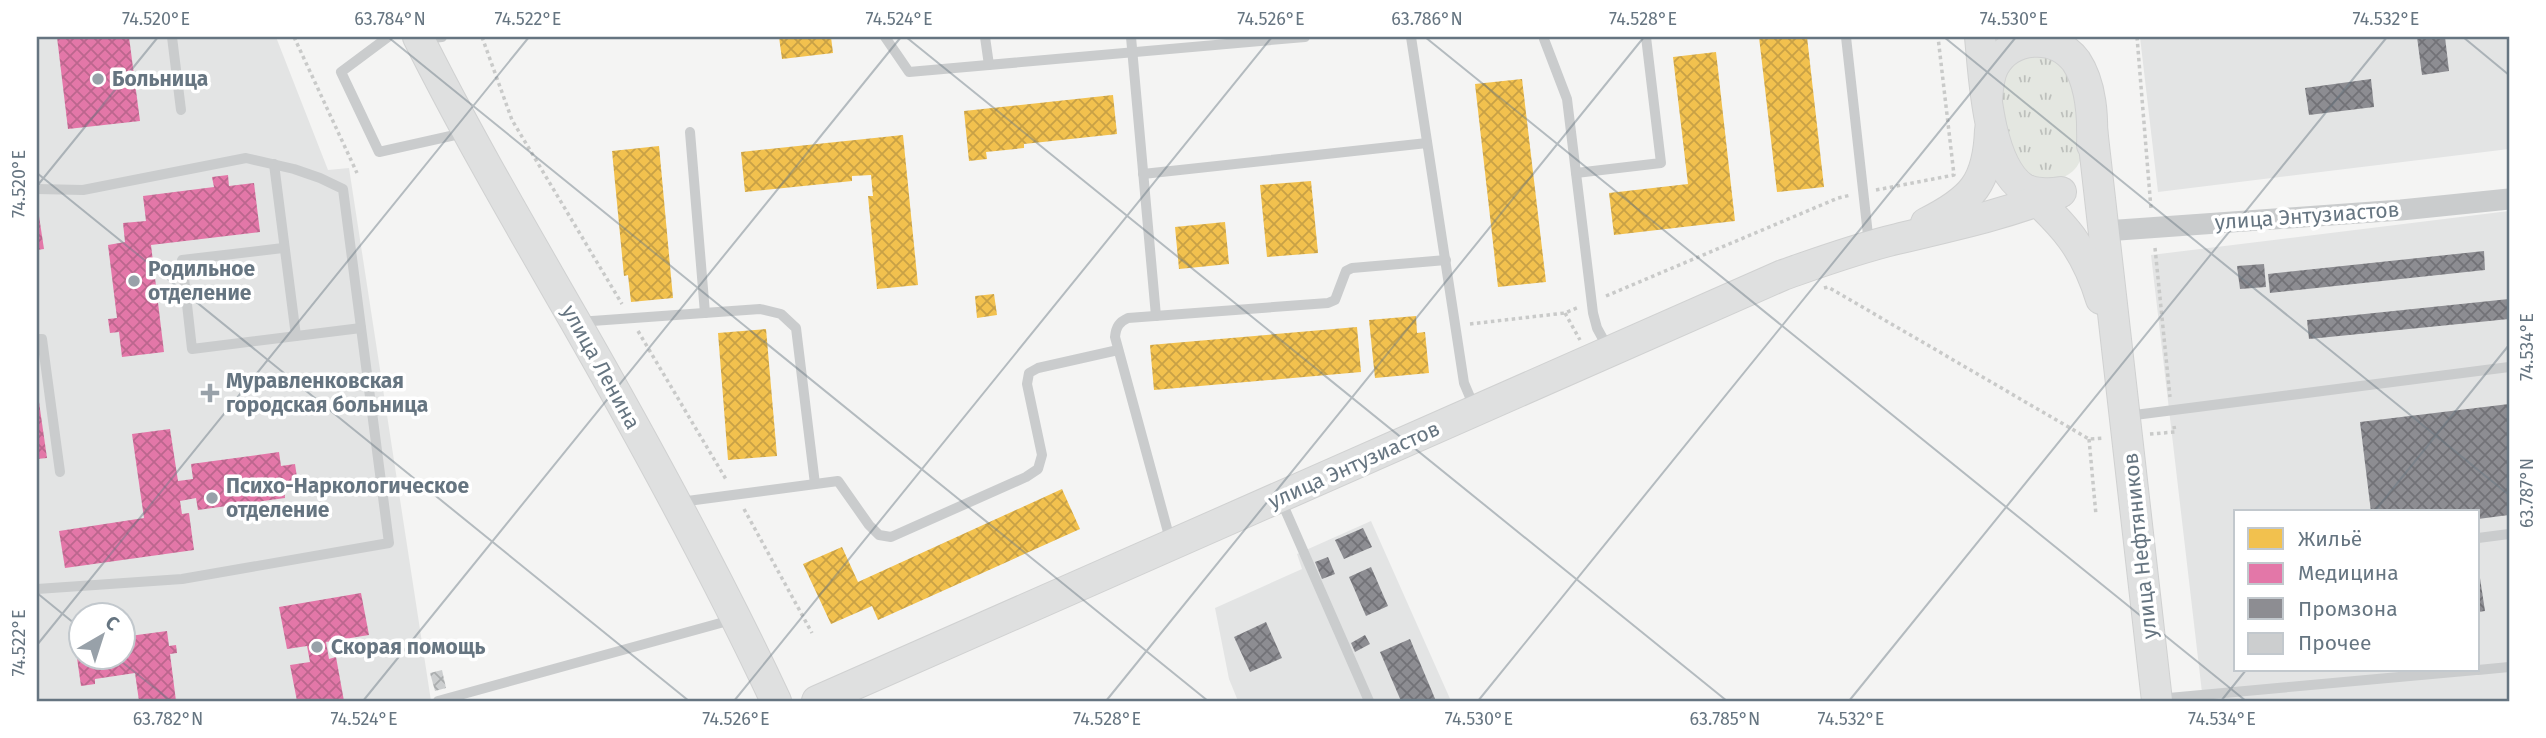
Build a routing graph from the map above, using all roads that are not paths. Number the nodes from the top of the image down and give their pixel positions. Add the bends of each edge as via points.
1 (172, 37) edge
2 (388, 37) edge
3 (885, 37) edge
4 (985, 37) edge
5 (1130, 37) edge
6 (1305, 37) edge
7 (1411, 37) edge
8 (1646, 37) edge
9 (1846, 37) edge
10 (1980, 37) edge
11 (2083, 37) edge
12 (426, 38) edge
13 (1544, 39) dead end
14 (1132, 52) junction
15 (989, 65) junction
16 (2088, 88) junction
17 (181, 110) dead end
18 (1988, 112) junction
19 (2092, 128) junction
20 (468, 132) junction
21 (690, 132) dead end
22 (1427, 143) junction
23 (274, 164) junction
24 (1576, 173) junction
25 (1143, 174) junction
26 (37, 189) edge
27 (2040, 194) junction
28 (2509, 199) edge
29 (1991, 218) junction
30 (2105, 231) junction
31 (1882, 243) junction
32 (2079, 247) junction
33 (283, 248) junction
34 (1446, 260) junction
35 (705, 313) junction
36 (1156, 316) junction
37 (576, 322) junction
38 (361, 328) junction
39 (296, 336) junction
40 (37, 340) edge
41 (1118, 350) junction
42 (1600, 354) junction
43 (2509, 366) edge
44 (1476, 411) junction
45 (2124, 415) junction
46 (60, 472) dead end
47 (815, 484) junction
48 (1280, 498) junction
49 (677, 503) junction
50 (2509, 534) edge
51 (2480, 538) edge
52 (1171, 546) junction
53 (37, 589) edge
54 (737, 619) junction
55 (2509, 667) edge
56 (2480, 670) edge
57 (2456, 672) edge
58 (2157, 700) edge
59 (438, 701) edge
60 (776, 701) edge
61 (817, 701) edge
62 (1369, 701) edge

1 - 17 lane
2 - 20 lane via 341,72 379,152
3 - 15 lane via 909,72
4 - 15 lane
5 - 14 lane
6 - 14 lane
7 - 22 lane
8 - 24 lane via 1661,163
9 - 31 lane via 1863,193
10 - 18 main road, улица Нефтяников
11 - 16 main road, улица Нефтяников
12 - 20 main road, улица Ленина
13 - 24 lane via 1567,99
14 - 15 lane
14 - 25 lane
16 - 18 main road, улица Нефтяников via 2070,55 2052,44 2030,41 2008,49 1994,66
16 - 19 main road, улица Нефтяников
18 - 27 main road, улица Нефтяников via 2007,168
18 - 31 main road, улица Энтузиастов via 1988,154 1971,193 1952,210
19 - 27 main road, улица Нефтяников via 2083,175 2069,189
19 - 30 main road, улица Нефтяников
20 - 37 main road, улица Ленина
21 - 35 lane
22 - 25 lane
22 - 34 lane
23 - 26 lane via 246,158 83,190
23 - 33 lane
23 - 38 lane via 343,190
24 - 42 lane
25 - 36 lane
27 - 29 main road, улица Энтузиастов
27 - 32 main road, улица Нефтяников
28 - 30 street, улица Энтузиастов
29 - 31 main road, улица Энтузиастов
29 - 32 main road via 2043,226
30 - 45 main road, улица Нефтяников
31 - 42 main road, улица Энтузиастов via 1783,275
32 - 45 main road, улица Нефтяников via 2104,309
33 - 39 lane
33 - 39 lane via 183,260 192,349
34 - 36 lane via 1352,268 1346,271 1335,300 1328,303
34 - 44 lane via 1464,383
35 - 37 lane
35 - 47 lane via 760,309 781,314 796,328
36 - 41 lane via 1120,322 1115,337
37 - 49 main road, улица Ленина
38 - 39 lane
38 - 53 lane via 389,543 182,579
40 - 46 lane via 43,339
41 - 47 lane via 1029,373 1027,384 1042,455 1038,468 928,521 891,537 879,535 838,481
41 - 52 lane
42 - 44 main road, улица Энтузиастов
43 - 45 lane
44 - 48 main road, улица Энтузиастов
45 - 58 main road, улица Нефтяников
47 - 49 lane
48 - 52 main road, улица Энтузиастов
48 - 62 lane
49 - 54 main road, улица Ленина
50 - 51 lane
52 - 61 main road, улица Энтузиастов
54 - 59 lane
54 - 60 main road, улица Ленина
55 - 56 lane
57 - 58 lane

